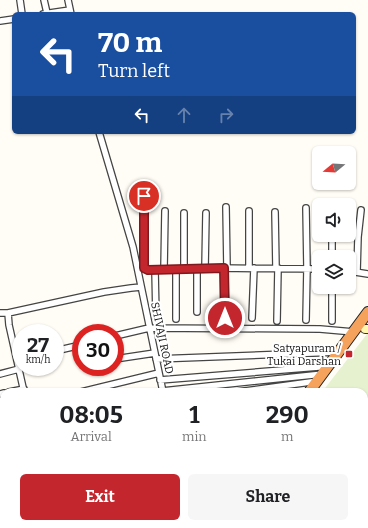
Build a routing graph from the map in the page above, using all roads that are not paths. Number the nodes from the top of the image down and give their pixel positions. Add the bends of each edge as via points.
1 (20, 0) edge
2 (44, 0) edge
3 (68, 0) edge
4 (22, 12) edge
5 (45, 12) edge
6 (70, 12) edge
7 (12, 19) edge
8 (0, 20) edge
9 (100, 134) edge
10 (144, 196) dead end
11 (226, 207) dead end
12 (306, 208) dead end
13 (361, 210) dead end
14 (165, 211) dead end
15 (250, 211) dead end
16 (184, 212) dead end
17 (276, 212) dead end
18 (206, 213) dead end
19 (197, 268) junction
20 (205, 268) junction
21 (226, 268) junction
22 (251, 268) junction
23 (277, 268) junction
24 (307, 268) junction
25 (312, 268) edge
26 (164, 269) junction
27 (176, 269) junction
28 (184, 269) junction
29 (155, 270) junction
30 (357, 272) joint
31 (368, 274) edge
32 (142, 287) junction
33 (332, 294) edge
34 (197, 312) dead end
35 (368, 312) edge
36 (0, 313) edge
37 (8, 313) junction
38 (156, 317) dead end
39 (225, 318) dead end
40 (252, 318) dead end
41 (176, 319) dead end
42 (306, 320) dead end
43 (277, 321) dead end
44 (332, 321) dead end
45 (367, 327) edge
46 (149, 328) junction
47 (354, 332) junction
48 (124, 334) edge
49 (12, 335) edge
50 (339, 352) junction
51 (155, 356) junction
52 (124, 358) edge
53 (12, 371) edge
54 (159, 372) junction
55 (0, 374) edge
56 (323, 374) junction
57 (21, 376) edge
58 (160, 380) junction
59 (24, 388) edge
60 (97, 388) edge
61 (162, 388) edge
62 (191, 388) edge
63 (256, 388) edge
64 (312, 388) edge
65 (321, 388) edge

1 - 4 street
2 - 5 street
3 - 6 street
7 - 8 street
9 - 32 street, SHIVAJI ROAD via 133,247
10 - 29 street via 144,268
11 - 21 street
12 - 24 street
13 - 30 street
14 - 26 street
15 - 22 street
16 - 28 street
17 - 23 street
18 - 20 street
19 - 20 street
19 - 28 street
19 - 34 street
20 - 21 street
21 - 22 street
21 - 39 street
22 - 23 street
22 - 40 street
23 - 24 street
23 - 43 street
24 - 25 street
24 - 42 street
26 - 27 street
26 - 29 street
27 - 28 street
27 - 41 street
29 - 38 street
30 - 31 street
32 - 37 street via 104,292
32 - 46 street, SHIVAJI ROAD
33 - 44 street
35 - 47 highway
36 - 37 street
37 - 49 street
45 - 65 highway
46 - 47 street via 320,329
46 - 48 street
46 - 51 street, SHIVAJI ROAD
47 - 50 highway
50 - 51 street
50 - 56 highway
51 - 52 street
51 - 54 street, SHIVAJI ROAD
53 - 55 street
54 - 58 street, SHIVAJI ROAD
54 - 60 street
56 - 58 street via 319,367
56 - 62 street
56 - 63 street
56 - 64 highway
57 - 59 street
58 - 61 street, SHIVAJI ROAD

